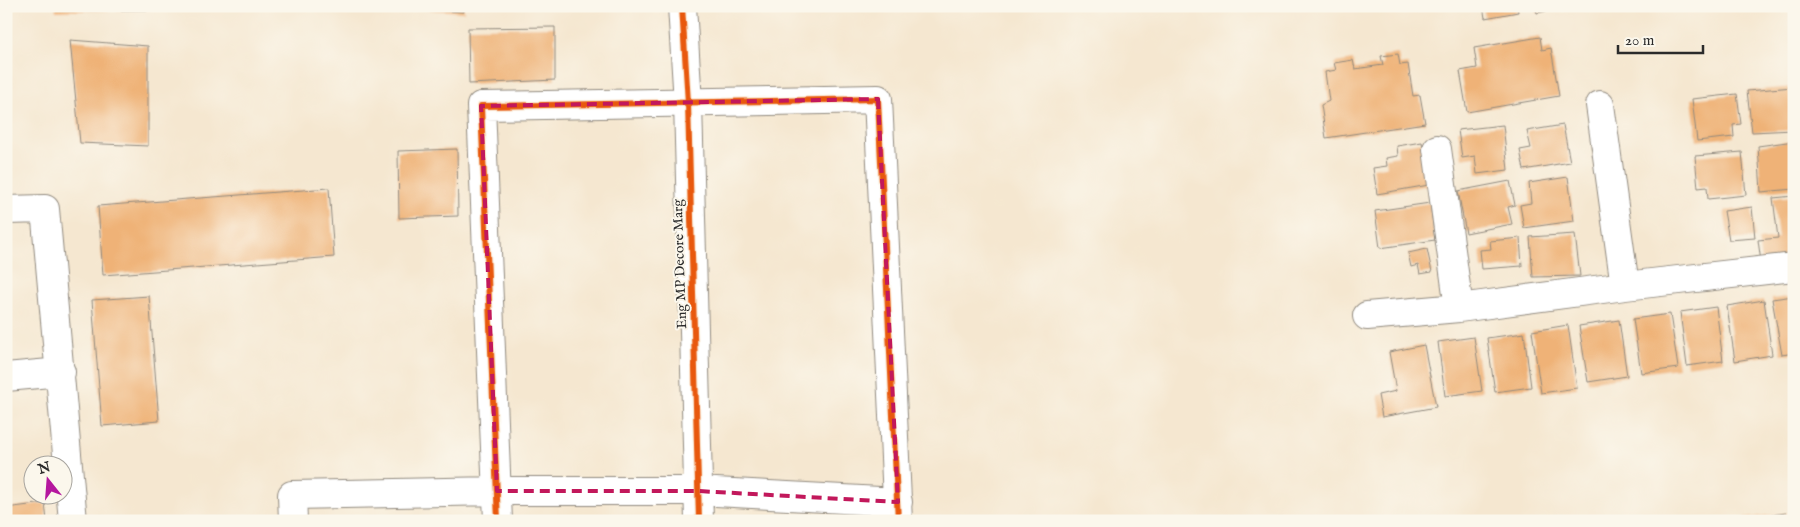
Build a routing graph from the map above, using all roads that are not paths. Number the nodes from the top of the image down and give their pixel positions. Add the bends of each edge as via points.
1 (682, 6) edge
2 (688, 102) junction
3 (1600, 105) dead end
4 (1437, 149) dead end
5 (6, 210) edge
6 (1794, 267) edge
7 (1625, 286) junction
8 (1459, 308) junction
9 (1367, 316) dead end
10 (61, 372) junction
11 (6, 377) edge
12 (497, 491) junction
13 (698, 491) junction
14 (898, 512) edge
15 (73, 521) edge
16 (292, 521) edge
17 (498, 521) edge
18 (698, 521) edge

1 - 2 street, Eng MP Decore Marg
2 - 12 street via 481,106
2 - 13 street, Eng MP Decore Marg
2 - 14 street via 878,99
3 - 7 street
4 - 8 street
5 - 10 street via 45,209
6 - 7 street
7 - 8 street
8 - 9 street
10 - 11 street
10 - 15 street
12 - 13 street
12 - 16 street via 292,495
12 - 17 street
13 - 14 street
13 - 18 street, Eng MP Decore Marg

